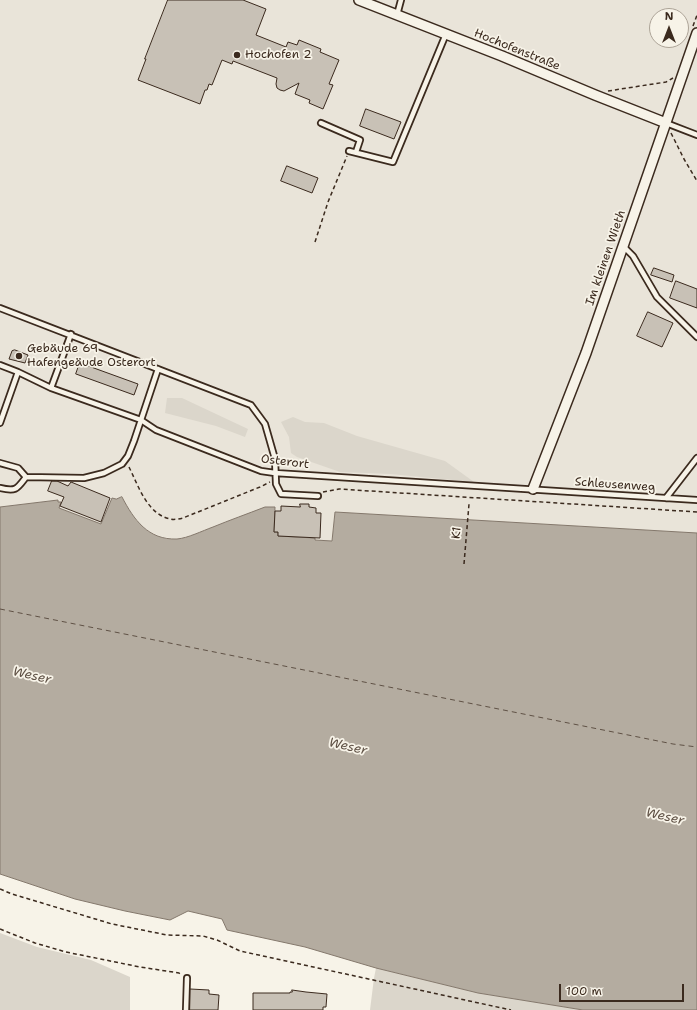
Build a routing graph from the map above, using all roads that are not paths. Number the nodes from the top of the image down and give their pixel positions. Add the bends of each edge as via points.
1 (359, 0) edge
2 (401, 0) edge
3 (378, 3) edge
4 (397, 15) junction
5 (694, 31) edge
6 (446, 34) junction
7 (321, 123) dead end
8 (666, 123) junction
9 (697, 134) edge
10 (349, 150) road end
11 (356, 152) junction
12 (623, 246) junction
13 (0, 308) edge
14 (71, 334) junction
15 (697, 337) edge
16 (0, 365) edge
17 (158, 369) junction
18 (18, 372) junction
19 (51, 388) junction
20 (140, 420) junction
21 (0, 423) edge
22 (697, 458) edge
23 (0, 464) edge
24 (275, 473) junction
25 (26, 477) junction
26 (0, 488) edge
27 (532, 489) junction
28 (318, 496) road end
29 (666, 498) junction
30 (697, 500) edge
31 (187, 978) road end
32 (186, 1010) edge

1 - 3 street, Hochofenstraße
2 - 4 lane
3 - 4 street, Hochofenstraße
4 - 6 street, Hochofenstraße
5 - 8 street, Im kleinen Wieth
6 - 8 street, Hochofenstraße
6 - 11 lane via 393,162
7 - 11 lane via 360,140
8 - 9 lane
8 - 12 street, Im kleinen Wieth
10 - 11 lane
12 - 15 lane via 633,256 657,297
12 - 27 street, Im kleinen Wieth via 586,353
13 - 14 lane
14 - 17 lane
14 - 19 lane
16 - 18 lane, Osterort
17 - 20 lane
17 - 24 lane via 251,405 265,424 275,459
18 - 19 lane, Osterort
18 - 21 lane
19 - 20 lane, Osterort
20 - 24 lane, Osterort via 156,430 261,471
20 - 25 lane via 128,456 122,464 104,473 84,478
22 - 29 lane
23 - 25 lane via 18,468
24 - 27 lane, Osterort
24 - 28 lane via 276,484 281,494
25 - 26 lane via 17,488
27 - 29 lane, Schleusenweg
29 - 30 lane, Schleusenweg
31 - 32 lane

